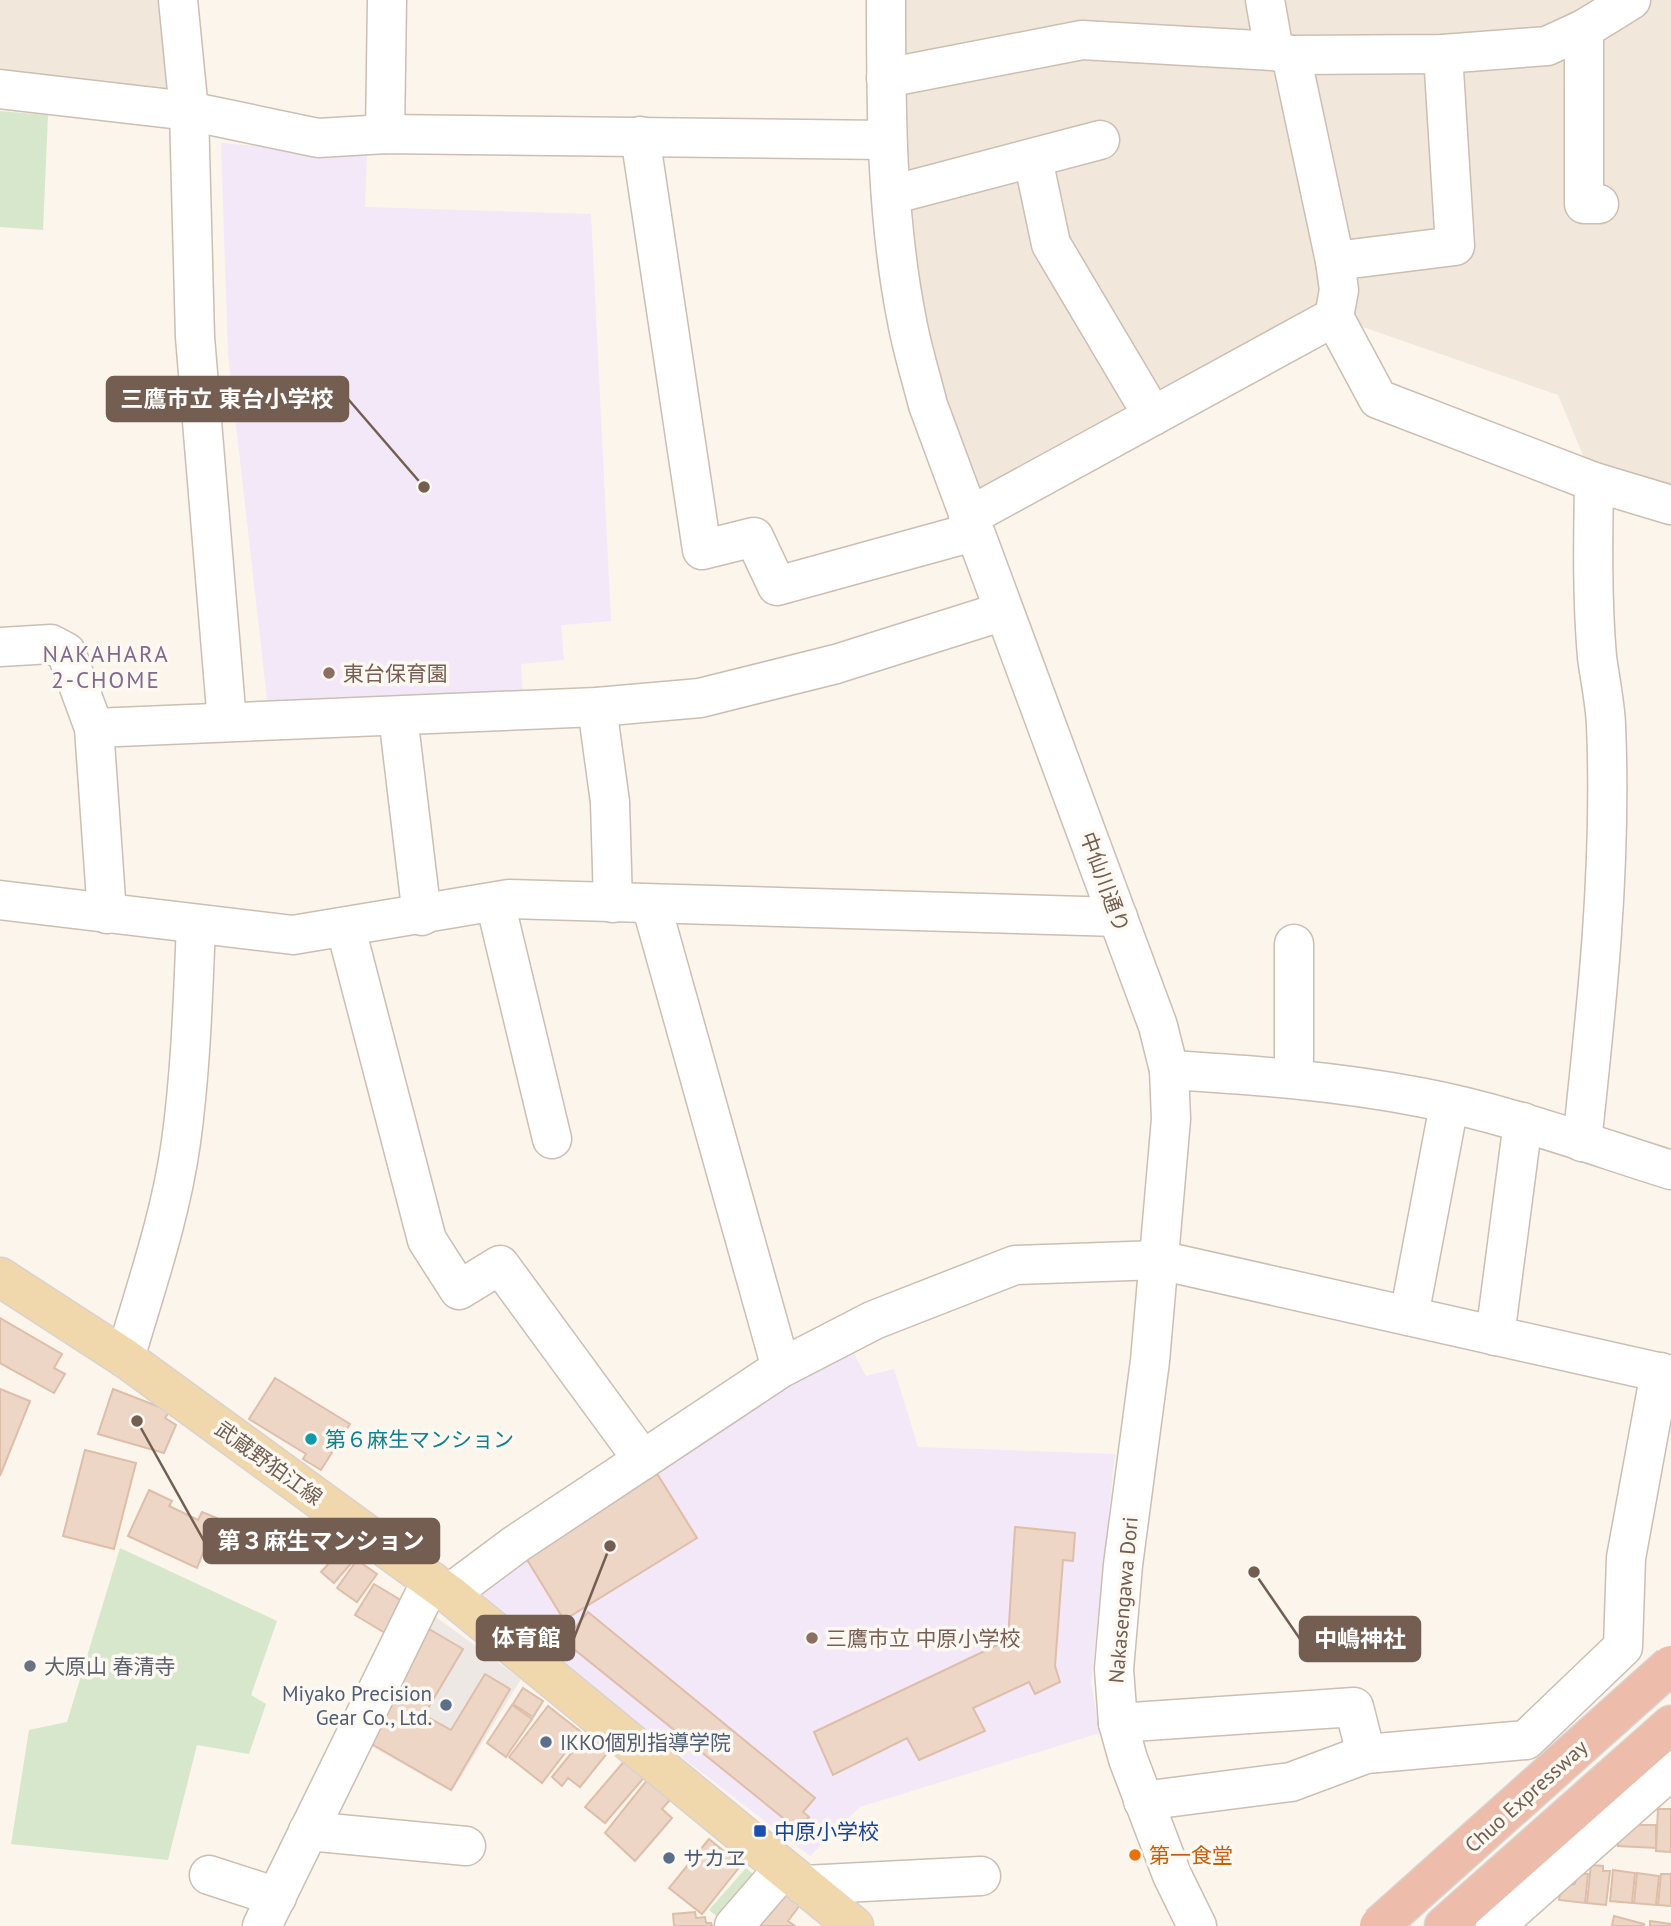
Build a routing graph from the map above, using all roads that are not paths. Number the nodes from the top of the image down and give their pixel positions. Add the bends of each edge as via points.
1 (178, 0) edge
2 (387, 0) edge
3 (886, 0) edge
4 (1265, 0) edge
5 (1631, 0) edge
6 (1584, 29) junction
7 (1283, 53) junction
8 (1443, 54) junction
9 (886, 78) junction
10 (0, 89) edge
11 (189, 111) junction
12 (385, 134) junction
13 (640, 136) junction
14 (886, 140) junction
15 (1100, 140) dead end
16 (1033, 159) junction
17 (891, 195) junction
18 (1599, 204) dead end
19 (1335, 261) junction
20 (1334, 317) junction
21 (1153, 416) junction
22 (1594, 482) junction
23 (1671, 505) edge
24 (971, 524) junction
25 (1004, 611) junction
26 (0, 647) edge
27 (597, 707) junction
28 (398, 716) junction
29 (226, 722) junction
30 (94, 727) junction
31 (0, 900) edge
32 (495, 902) junction
33 (613, 903) junction
34 (651, 904) junction
35 (107, 914) junction
36 (422, 916) junction
37 (1118, 917) junction
38 (196, 924) junction
39 (346, 929) junction
40 (1294, 944) dead end
41 (1169, 1070) junction
42 (1294, 1077) junction
43 (1450, 1105) junction
44 (1523, 1122) junction
45 (552, 1139) dead end
46 (1581, 1142) junction
47 (1671, 1170) edge
48 (1158, 1260) junction
49 (0, 1277) edge
50 (1409, 1316) junction
51 (1495, 1336) junction
52 (125, 1358) junction
53 (782, 1368) junction
54 (1666, 1373) edge
55 (643, 1460) junction
56 (440, 1587) junction
57 (1623, 1647) junction
58 (1671, 1665) edge
59 (1671, 1692) edge
60 (1118, 1723) junction
61 (1671, 1726) edge
62 (1366, 1754) junction
63 (1671, 1770) edge
64 (1143, 1801) junction
65 (308, 1831) junction
66 (466, 1846) dead end
67 (209, 1875) dead end
68 (981, 1876) dead end
69 (793, 1877) junction
70 (270, 1912) edge
71 (734, 1926) edge
72 (854, 1926) edge
73 (1197, 1926) edge
74 (1379, 1926) edge
75 (1444, 1926) edge
76 (1495, 1926) edge

1 - 11 street
2 - 12 street
3 - 9 street
4 - 7 street
5 - 6 street
6 - 8 street via 1547,46
6 - 18 street via 1584,204
7 - 8 street
7 - 9 street via 1082,40
7 - 19 street
8 - 19 street via 1455,246
9 - 14 street
10 - 11 street
11 - 12 street via 317,138
11 - 29 street via 195,337
12 - 13 street
13 - 14 street
13 - 24 street via 702,550 754,537 777,586
14 - 17 street, 中仙川通り
15 - 16 street
16 - 17 street
16 - 21 street via 1051,244
17 - 24 street, 中仙川通り via 907,322 928,405
19 - 20 street via 1339,290
20 - 21 street
20 - 22 street via 1378,399
21 - 24 street
22 - 23 street
22 - 46 street via 1592,561 1606,723 1606,832 1598,991
24 - 25 street, 中仙川通り
25 - 27 street via 836,664 699,698
25 - 37 street, 中仙川通り
26 - 30 street via 51,644 66,652
27 - 28 street
27 - 33 street via 610,802
28 - 29 street
28 - 36 street
29 - 30 street
30 - 35 street
31 - 35 street
32 - 33 street
32 - 36 street
32 - 45 street
33 - 34 street
34 - 37 street
34 - 53 street
35 - 38 street
36 - 39 street
37 - 41 street, 中仙川通り
38 - 39 street via 293,935
38 - 52 street via 181,1143 165,1222
39 - 55 street via 427,1240 459,1290 500,1265
40 - 42 street
41 - 42 street
41 - 48 street, 中仙川通り via 1171,1119
42 - 43 street
43 - 44 street
43 - 50 street
44 - 46 street
44 - 51 street
46 - 47 street
48 - 50 street
48 - 53 street via 1015,1265 874,1320
48 - 60 street, Nakasengawa Dori via 1116,1643
49 - 52 main road, 武蔵野狛江線
50 - 51 street
51 - 54 street
52 - 56 main road, 武蔵野狛江線
53 - 55 street
54 - 57 street via 1626,1558
55 - 56 street via 516,1545
56 - 65 street
56 - 69 main road, 武蔵野狛江線
57 - 59 street
57 - 62 street via 1526,1740
58 - 74 highway, Chuo Expressway, bridge
60 - 62 street via 1354,1707
60 - 64 street, Nakasengawa Dori
61 - 75 highway, Chuo Expressway
62 - 64 street via 1290,1782
63 - 76 street
64 - 73 street, Nakasengawa Dori
65 - 66 street
65 - 70 street
67 - 70 street
68 - 69 street
69 - 71 street
69 - 72 main road, 武蔵野狛江線

